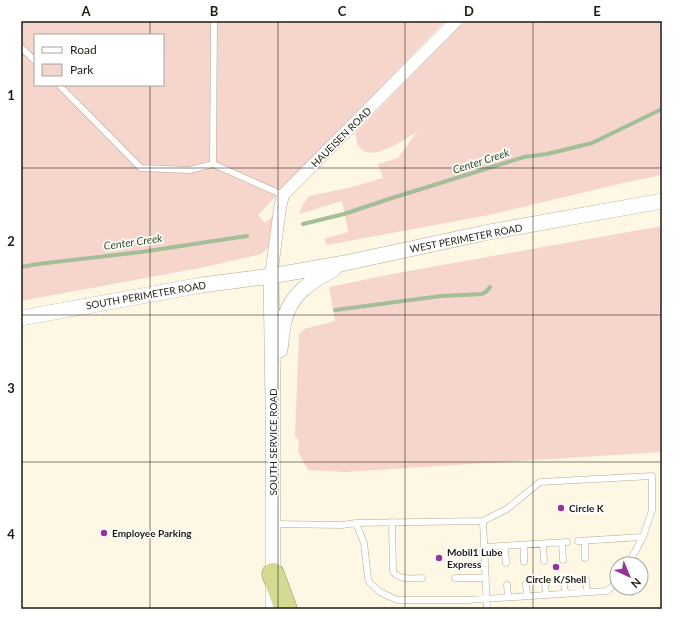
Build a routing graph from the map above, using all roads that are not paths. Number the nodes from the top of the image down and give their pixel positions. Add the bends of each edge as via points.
1 (214, 21) edge
2 (456, 21) edge
3 (21, 47) edge
4 (34, 60) edge
5 (60, 86) edge
6 (213, 164) junction
7 (283, 195) junction
8 (662, 201) edge
9 (345, 263) junction
10 (271, 276) junction
11 (21, 318) edge
12 (273, 401) junction
13 (483, 521) junction
14 (392, 522) junction
15 (356, 523) junction
16 (273, 524) junction
17 (643, 538) junction
18 (543, 544) junction
19 (524, 545) junction
20 (505, 546) junction
21 (485, 547) junction
22 (635, 552) dead end
23 (633, 556) edge
24 (585, 558) dead end
25 (563, 560) dead end
26 (544, 561) dead end
27 (524, 562) dead end
28 (506, 563) dead end
29 (273, 574) junction
30 (422, 578) dead end
31 (455, 578) dead end
32 (486, 578) junction
33 (586, 580) dead end
34 (564, 582) dead end
35 (545, 583) dead end
36 (526, 584) dead end
37 (507, 585) dead end
38 (609, 589) edge
39 (587, 592) junction
40 (546, 594) junction
41 (565, 594) junction
42 (527, 596) junction
43 (508, 597) junction
44 (487, 598) junction
45 (273, 609) edge
46 (286, 609) edge
47 (487, 609) edge

1 - 6 lane
2 - 7 street, HAUEISEN ROAD
3 - 4 lane
5 - 6 lane via 141,168 190,170
6 - 7 lane
7 - 10 street
8 - 9 street, WEST PERIMETER ROAD via 484,233
9 - 10 street, WEST PERIMETER ROAD
9 - 12 street via 313,280 292,301 284,321
10 - 11 street, SOUTH PERIMETER ROAD via 202,285
10 - 12 street, SOUTH SERVICE ROAD
12 - 16 street, SOUTH SERVICE ROAD
13 - 14 lane
13 - 17 lane via 507,509 540,482 652,476 652,510
13 - 21 lane
14 - 15 lane
14 - 30 lane via 393,571 401,578
15 - 16 lane
15 - 44 lane via 364,543 368,578 380,592 397,600
16 - 29 street, SOUTH SERVICE ROAD
17 - 22 lane
17 - 23 lane
17 - 24 lane via 581,541
18 - 19 lane
18 - 25 lane via 564,542
18 - 26 lane
19 - 20 lane
19 - 27 lane
20 - 21 lane
20 - 28 lane
21 - 32 lane
29 - 45 street, SOUTH SERVICE ROAD
29 - 46 highway
31 - 32 lane
32 - 44 lane
33 - 39 lane
34 - 41 lane
35 - 40 lane
36 - 42 lane
37 - 43 lane
38 - 39 lane
39 - 41 lane
40 - 41 lane
40 - 42 lane
42 - 43 lane
43 - 44 lane
44 - 47 lane

